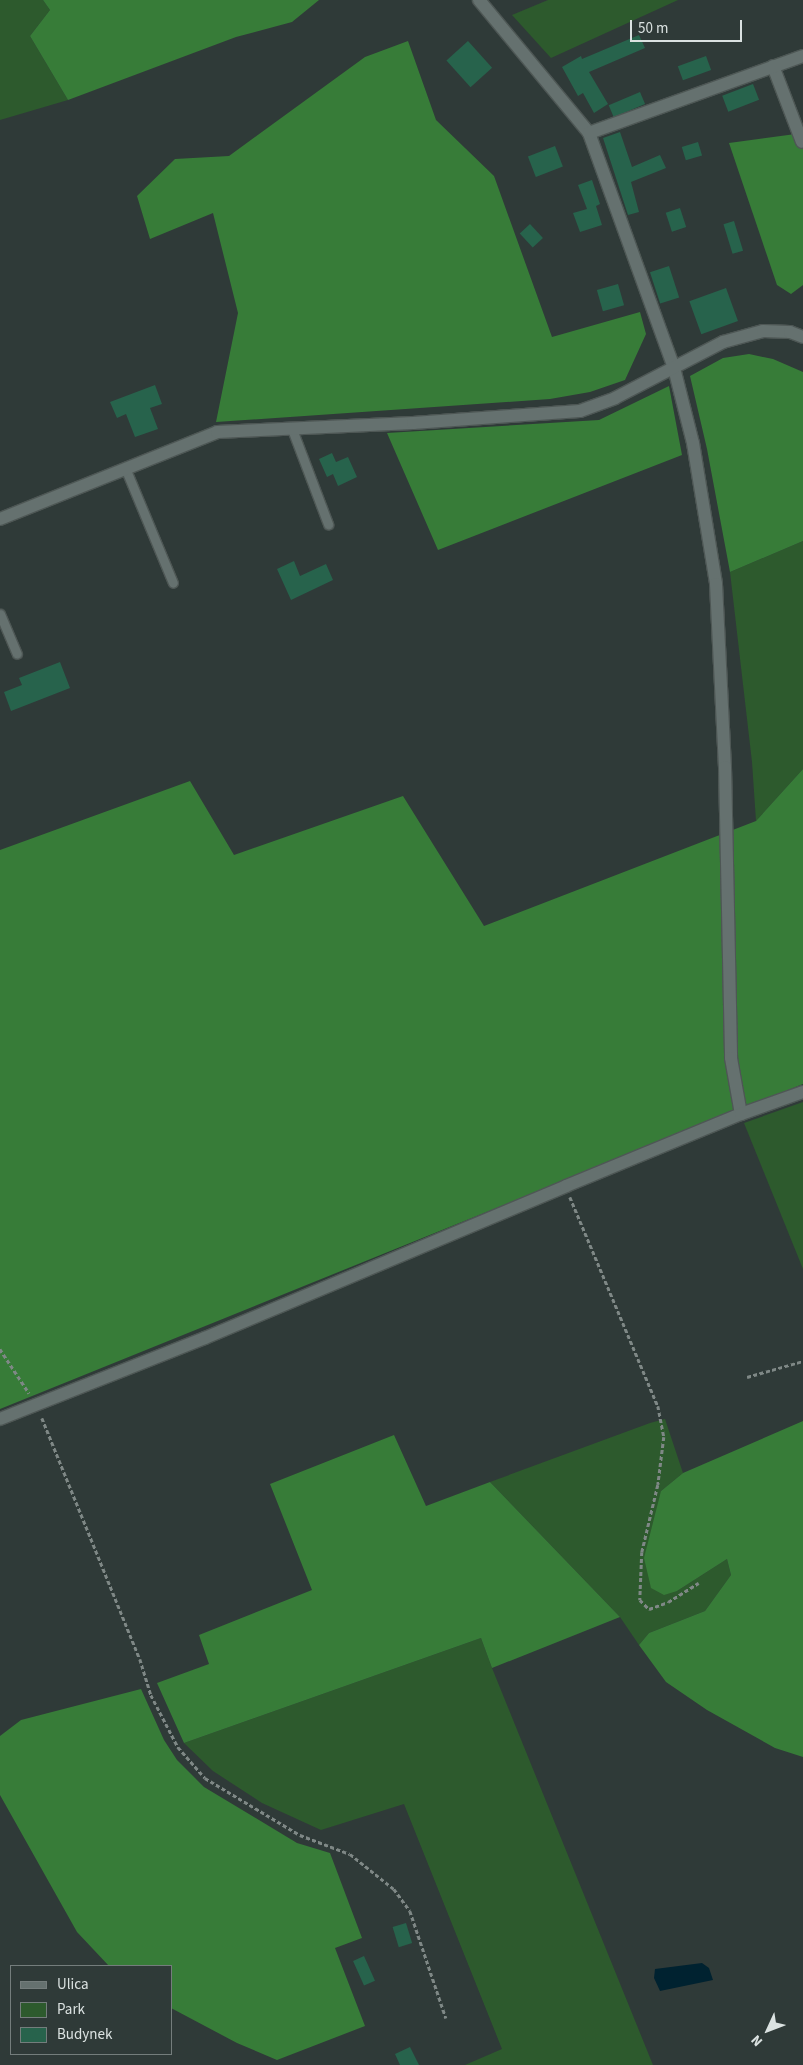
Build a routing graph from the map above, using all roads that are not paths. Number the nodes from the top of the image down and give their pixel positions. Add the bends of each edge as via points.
1 (479, 0) edge
2 (803, 56) edge
3 (773, 66) junction
4 (589, 133) junction
5 (802, 142) dead end
6 (803, 337) edge
7 (674, 368) junction
8 (292, 429) junction
9 (126, 470) junction
10 (0, 519) edge
11 (328, 524) dead end
12 (174, 584) dead end
13 (0, 614) edge
14 (17, 654) dead end
15 (803, 1092) edge
16 (741, 1114) junction
17 (0, 1419) edge

1 - 4 street
2 - 3 street
3 - 4 street
3 - 5 street
4 - 7 street
6 - 7 street via 790,332 763,332 723,342
7 - 8 street via 615,398 580,411
7 - 16 street via 693,444 716,584 725,767 731,1058
8 - 9 street via 218,432
8 - 11 lane
9 - 10 street
9 - 12 lane
13 - 14 lane
15 - 16 street
16 - 17 street via 206,1338

